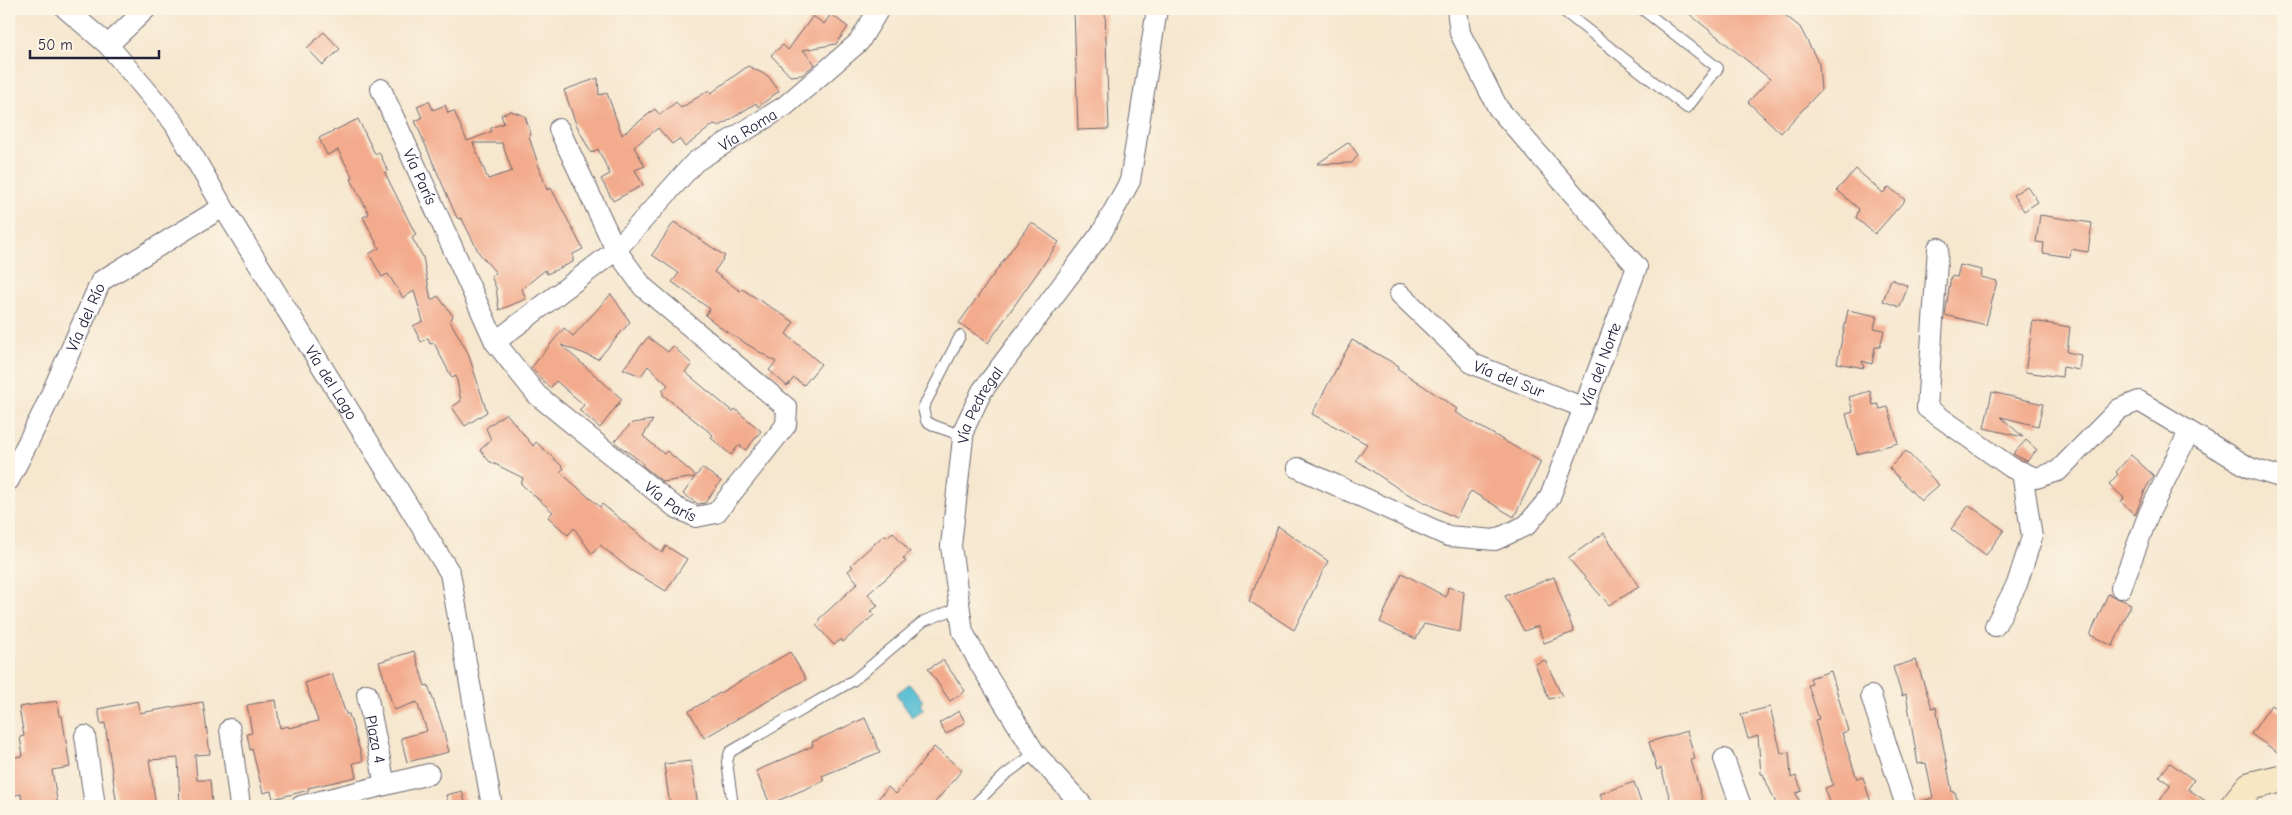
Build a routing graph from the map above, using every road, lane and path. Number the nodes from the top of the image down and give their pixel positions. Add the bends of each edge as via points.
1 (66, 9) edge
2 (146, 9) edge
3 (879, 9) edge
4 (1157, 9) edge
5 (1457, 9) edge
6 (1560, 9) edge
7 (1642, 9) edge
8 (108, 44) junction
9 (381, 89) dead end
10 (559, 129) dead end
11 (222, 207) junction
12 (1938, 248) dead end
13 (616, 250) junction
14 (1400, 294) dead end
15 (960, 336) dead end
16 (495, 342) junction
17 (1582, 407) junction
18 (2189, 432) junction
19 (963, 436) junction
20 (1298, 468) dead end
21 (2022, 472) junction
22 (2283, 478) edge
23 (9, 480) edge
24 (2121, 588) dead end
25 (958, 608) junction
26 (1995, 626) dead end
27 (367, 694) dead end
28 (1871, 696) dead end
29 (230, 729) dead end
30 (85, 736) dead end
31 (1035, 753) junction
32 (1724, 758) dead end
33 (429, 774) dead end
34 (2283, 778) edge
35 (385, 785) junction
36 (95, 806) edge
37 (240, 806) edge
38 (301, 806) edge
39 (492, 806) edge
40 (733, 806) edge
41 (974, 806) edge
42 (1083, 806) edge
43 (1741, 806) edge
44 (1906, 806) edge
45 (2234, 806) edge

1 - 8 street, Vía del Lago
2 - 8 street
3 - 13 street, Vía Roma via 859,42 785,106 695,162
4 - 19 street, Vía Pedregal via 1130,181 1102,232 982,391
5 - 17 street, Vía del Norte via 1460,33 1498,108 1637,267
6 - 7 lane via 1687,108 1718,68
8 - 11 street, Vía del Lago via 174,123
9 - 16 street, Vía París
10 - 13 street, Vía París
11 - 23 street, Vía del Río via 101,282
11 - 39 street, Vía del Lago via 450,573
12 - 21 street via 1927,408
13 - 16 street, Vía Roma
13 - 16 street, Vía París via 643,287 787,408 786,425 716,512 696,517 675,507 537,395
14 - 17 street, Vía del Sur via 1473,364
15 - 19 lane via 923,408 926,421
17 - 20 street, Vía del Norte via 1550,497 1527,525 1494,540 1448,536
18 - 21 street via 2139,402 2119,409 2058,471 2036,478
18 - 22 street via 2250,468
18 - 24 street via 2149,513
19 - 25 street, Vía Pedregal via 950,546
21 - 26 street via 2032,537 2017,584
25 - 31 street, Vía Pedregal via 963,632 981,666
25 - 40 lane via 924,622 854,680 730,752 726,762
27 - 35 street, Plaza 4
28 - 44 street
29 - 37 street
30 - 36 street
31 - 41 lane via 1005,775
31 - 42 street, Vía Pedregal
32 - 43 street
33 - 35 street
34 - 45 main road via 2250,786
35 - 38 street

